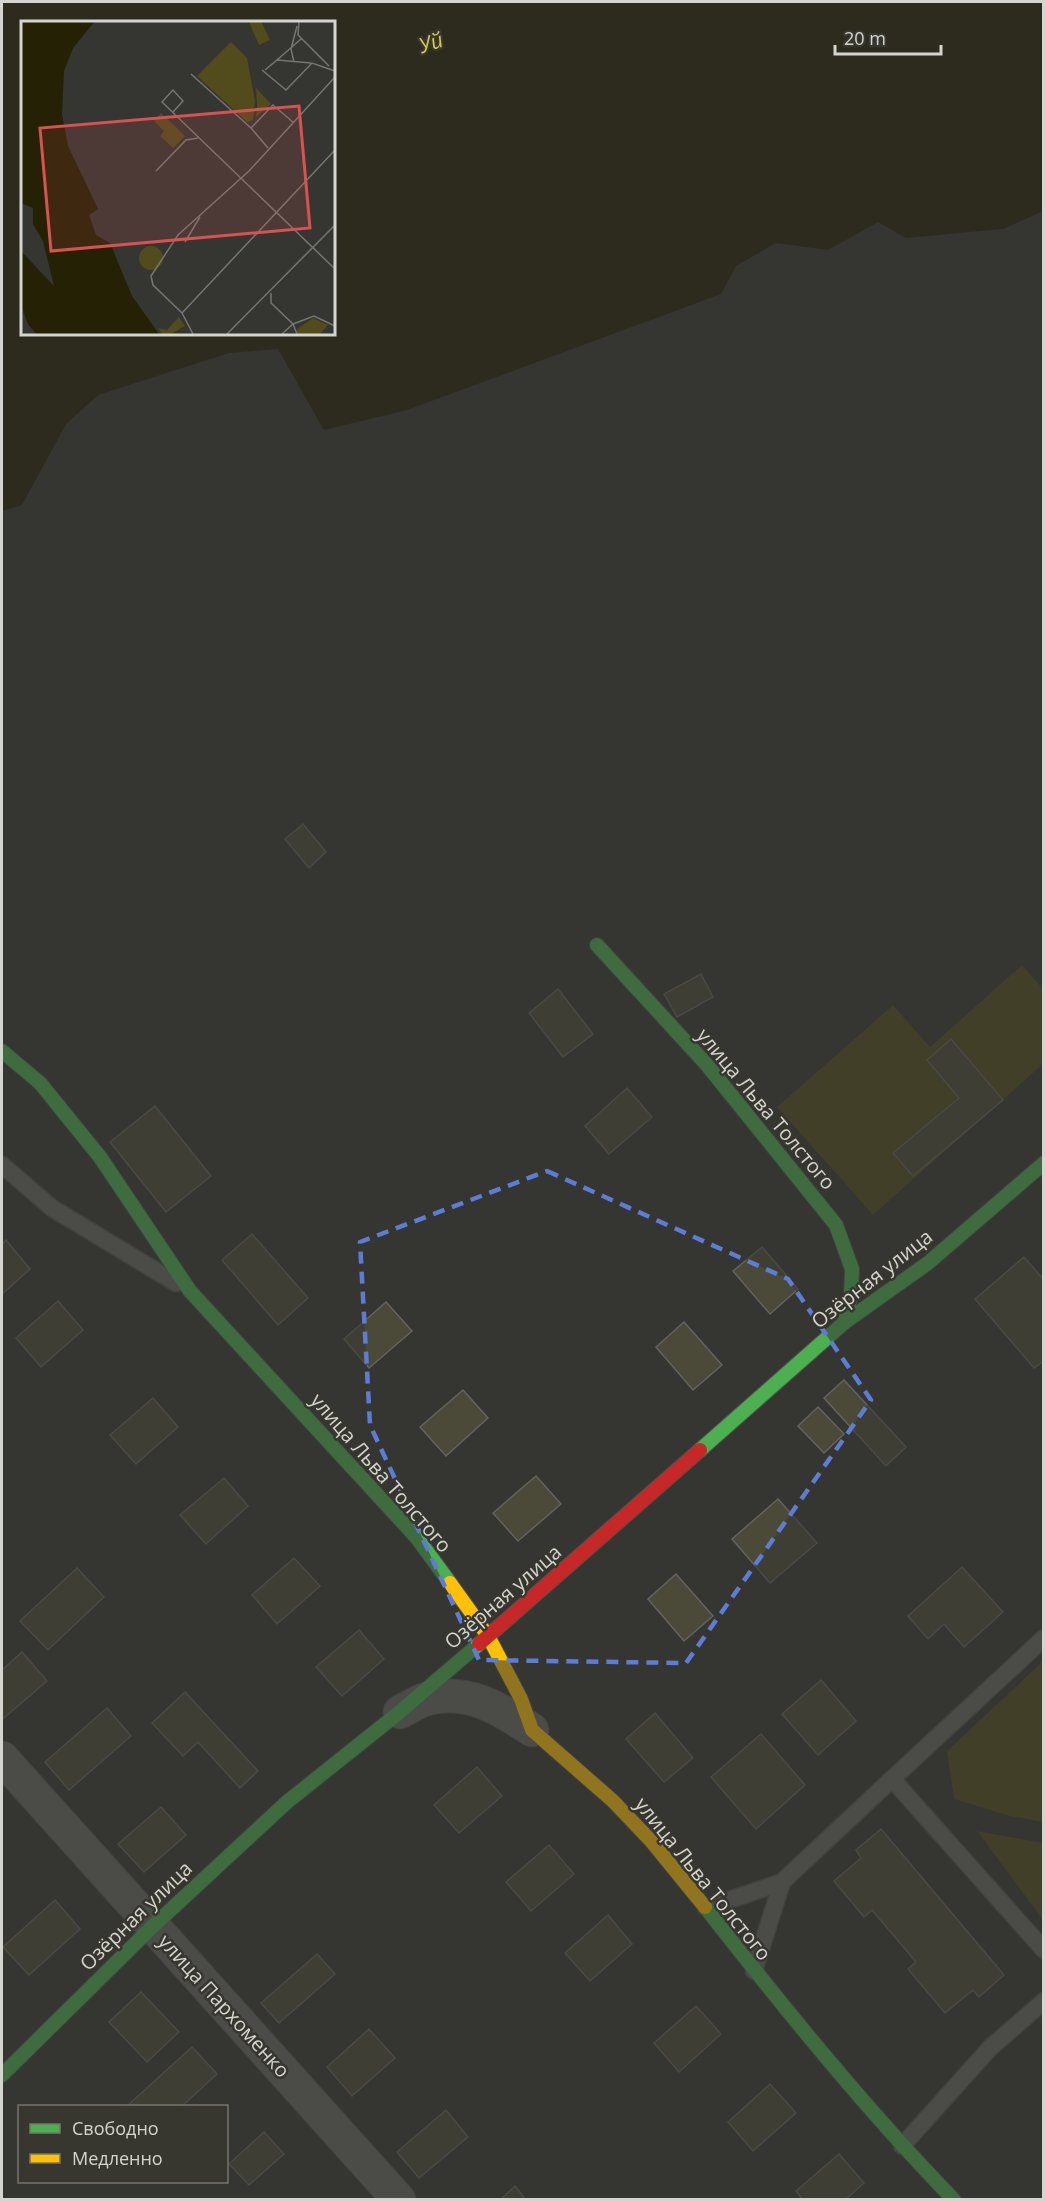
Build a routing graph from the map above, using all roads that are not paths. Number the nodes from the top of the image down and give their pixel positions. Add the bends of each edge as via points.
1 (597, 945) dead end
2 (2, 1051) edge
3 (1044, 1163) edge
4 (2, 1165) edge
5 (190, 1291) junction
6 (845, 1322) junction
7 (488, 1636) junction
8 (1044, 1638) edge
9 (396, 1714) junction
10 (532, 1730) junction
11 (2, 1758) edge
12 (892, 1779) junction
13 (782, 1882) junction
14 (706, 1908) junction
15 (152, 1926) junction
16 (1044, 1950) edge
17 (754, 1971) junction
18 (1044, 2001) edge
19 (2, 2075) edge
20 (902, 2146) junction
21 (399, 2199) edge
22 (954, 2199) edge

1 - 6 street, улица Льва Толстого via 707,1065 836,1225 852,1269
2 - 5 street, улица Льва Толстого via 40,1083 100,1157
3 - 6 street, Озёрная улица via 928,1263
4 - 5 lane via 52,1208
5 - 7 street, улица Льва Толстого via 417,1538
6 - 7 street, Озёрная улица
7 - 9 street, Озёрная улица
7 - 10 street, улица Льва Толстого via 521,1699
8 - 12 lane
9 - 10 street via 424,1700 453,1695 477,1699 500,1709
9 - 15 street, Озёрная улица via 287,1802
10 - 14 street, улица Льва Толстого via 613,1801
11 - 15 street, улица Пархоменко
12 - 13 lane
12 - 16 lane
13 - 14 lane
13 - 17 lane
14 - 17 street, улица Льва Толстого
15 - 19 street, Озёрная улица
15 - 21 street, улица Пархоменко
17 - 20 street, улица Льва Толстого
18 - 20 lane via 990,2048
20 - 22 street, улица Льва Толстого

